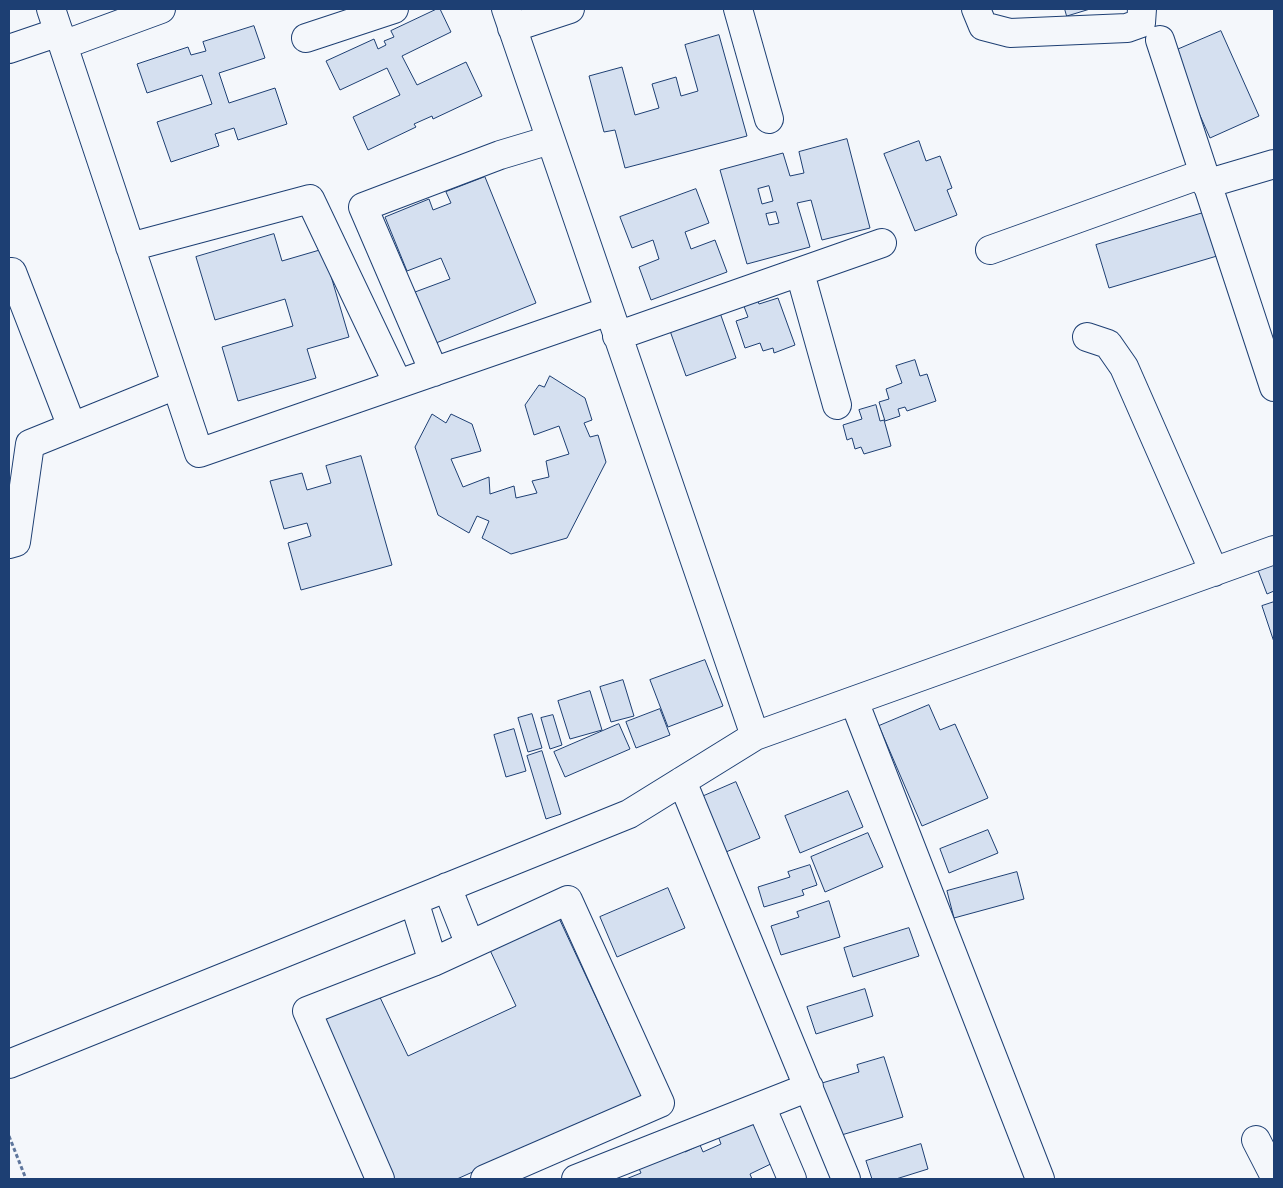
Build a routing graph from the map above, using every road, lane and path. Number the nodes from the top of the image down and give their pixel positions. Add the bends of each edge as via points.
1 (161, 9) edge
2 (394, 9) edge
3 (570, 9) edge
4 (738, 9) edge
5 (976, 9) edge
6 (1142, 9) edge
7 (509, 18) edge
8 (58, 28) edge
9 (306, 38) dead end
10 (1160, 40) dead end
11 (9, 49) edge
12 (769, 119) dead end
13 (550, 140) junction
14 (1274, 164) edge
15 (1204, 179) junction
16 (882, 243) dead end
17 (130, 246) junction
18 (990, 250) dead end
19 (9, 272) edge
20 (800, 273) junction
21 (613, 323) junction
22 (1087, 337) dead end
23 (434, 372) junction
24 (398, 384) junction
25 (176, 385) junction
26 (1274, 387) edge
27 (837, 405) dead end
28 (72, 427) junction
29 (9, 544) edge
30 (1274, 550) edge
31 (1214, 572) junction
32 (854, 701) junction
33 (755, 736) junction
34 (682, 781) junction
35 (447, 887) junction
36 (414, 901) junction
37 (470, 945) junction
38 (433, 962) junction
39 (9, 1064) edge
40 (809, 1088) junction
41 (761, 1106) junction
42 (9, 1136) edge
43 (1256, 1140) dead end
44 (1274, 1175) edge
45 (26, 1179) edge
46 (380, 1179) edge
47 (485, 1179) edge
48 (576, 1179) edge
49 (792, 1179) edge
50 (846, 1179) edge
51 (1040, 1179) edge

1 - 8 street
2 - 9 street
3 - 7 street
4 - 12 street
5 - 6 street via 983,26 1010,33 1127,28 1141,23
7 - 13 street
8 - 11 street
8 - 17 street
10 - 15 street
13 - 21 street
13 - 23 street via 500,155 363,207
14 - 15 street
15 - 18 street
15 - 26 street
16 - 20 street
17 - 24 street via 310,200
17 - 25 street
19 - 28 street via 12,272
20 - 21 street
20 - 27 street
21 - 23 street
21 - 33 street
22 - 31 street via 1108,344 1124,367
23 - 24 street
24 - 25 street via 199,453
25 - 28 street
28 - 29 street via 30,444 16,542
30 - 31 street
31 - 32 street
32 - 33 street
32 - 51 street
33 - 34 street
34 - 35 street via 629,814
34 - 40 street
35 - 36 street
35 - 37 street
36 - 38 street
36 - 39 street
37 - 38 street
37 - 47 street via 568,900 660,1104
38 - 46 street via 307,1011
40 - 41 street
40 - 50 street
41 - 48 street
41 - 49 street
42 - 45 path
43 - 44 street

